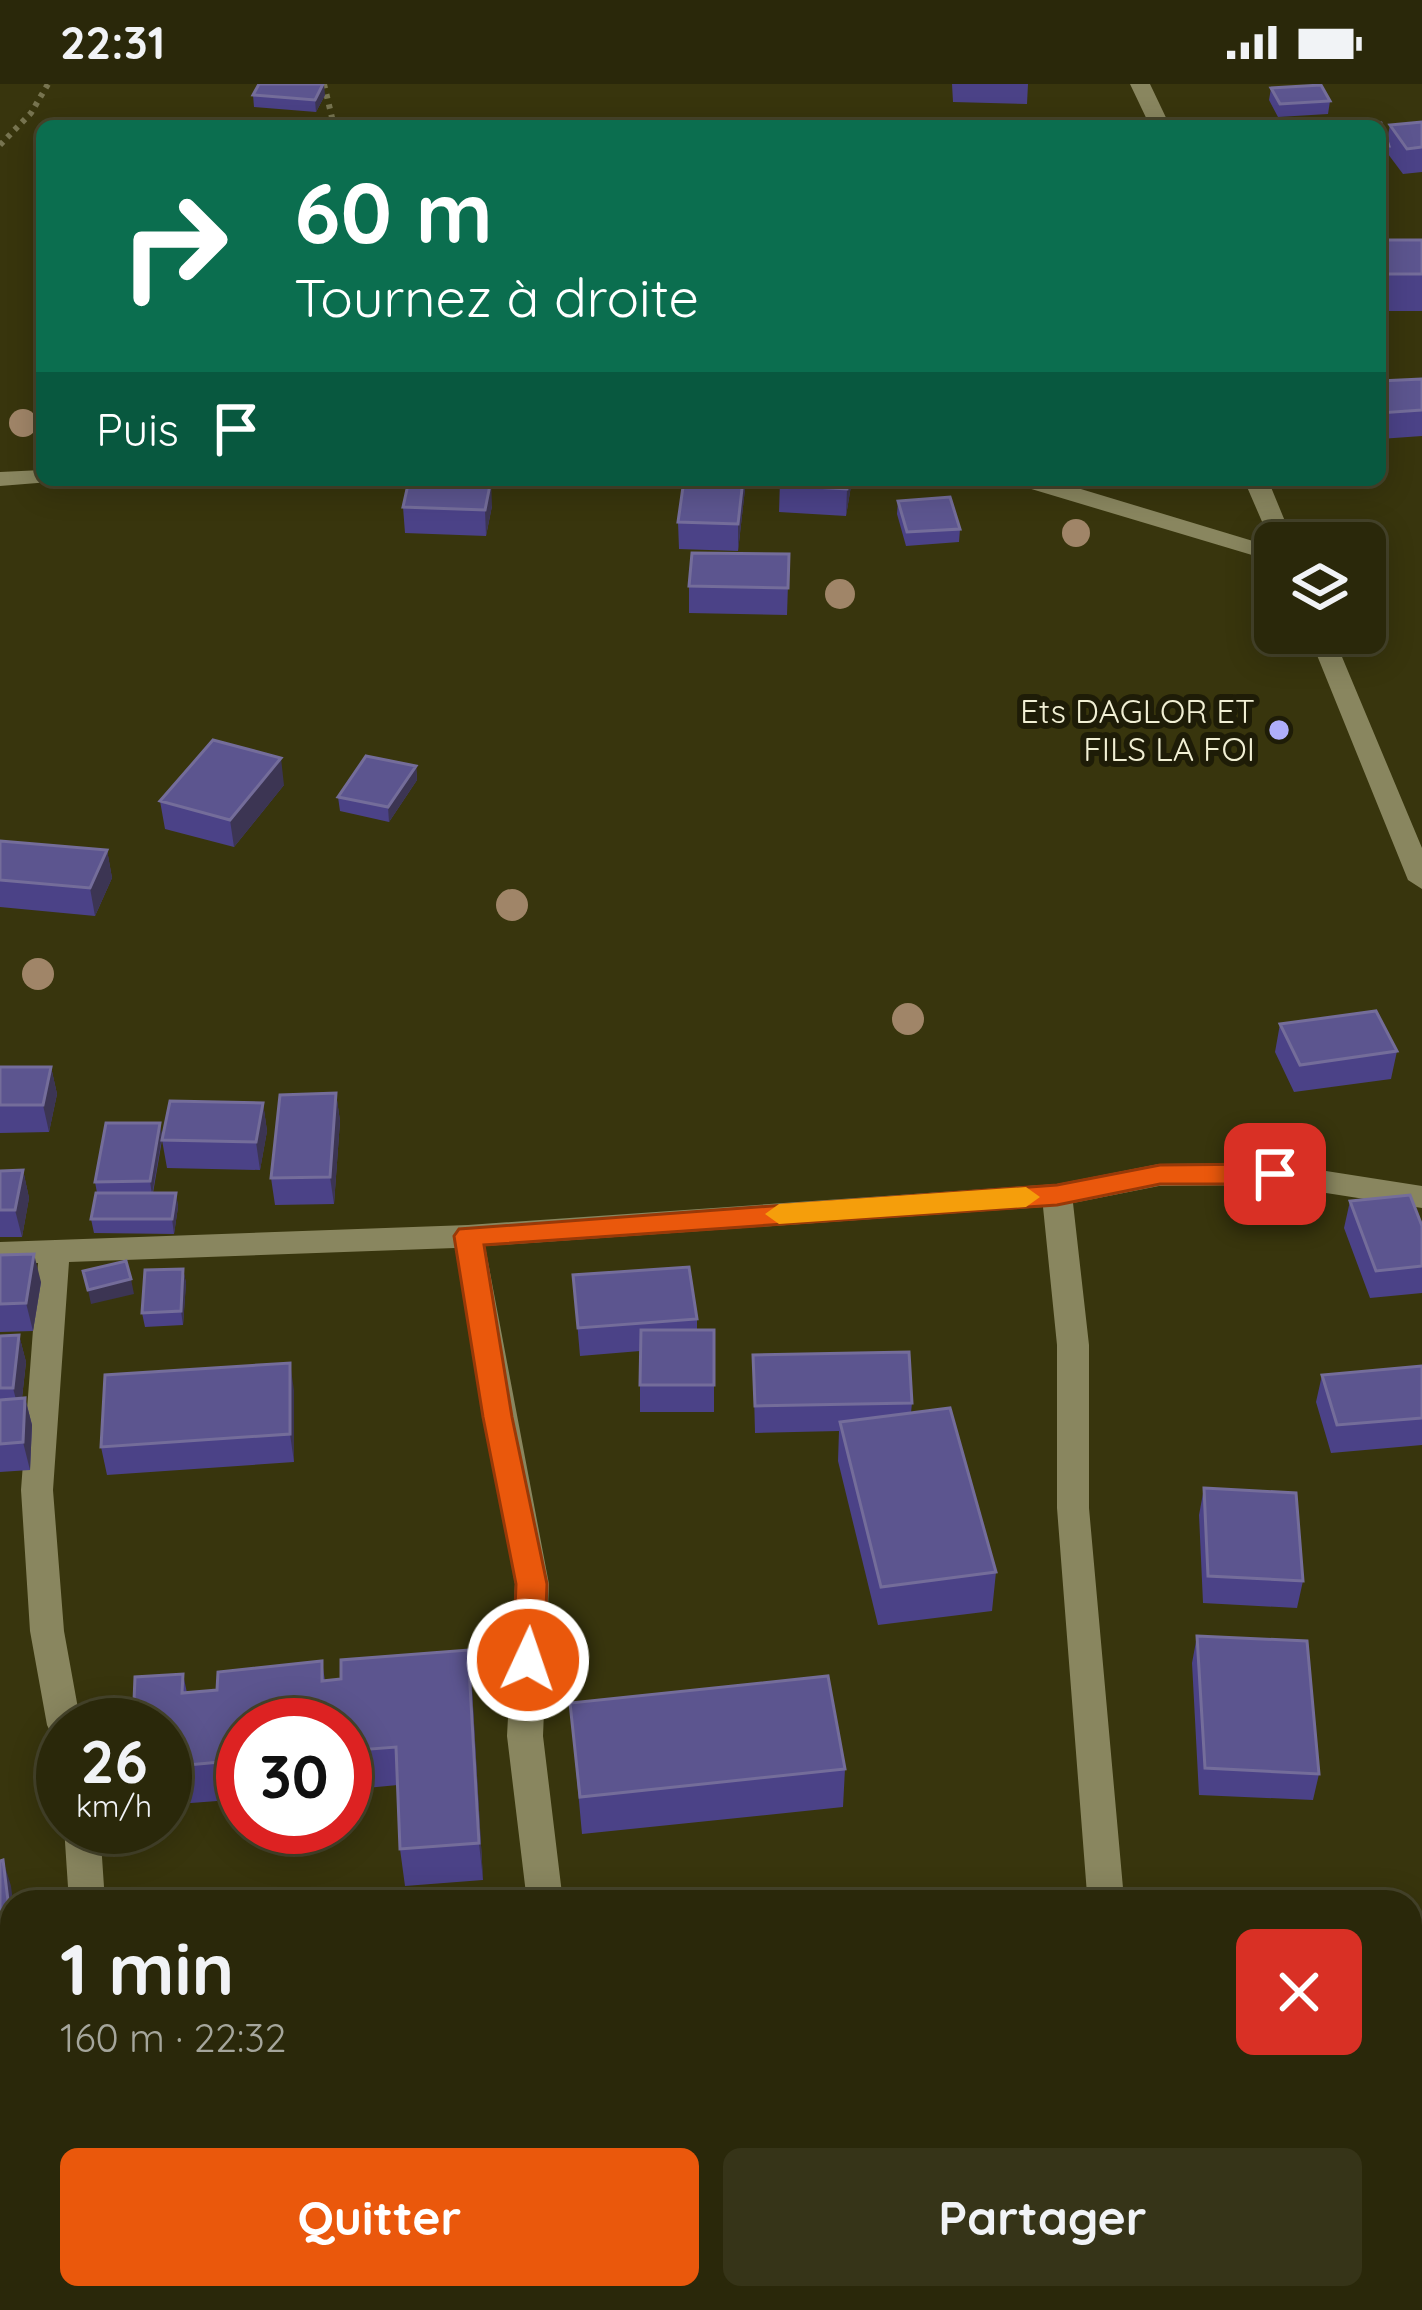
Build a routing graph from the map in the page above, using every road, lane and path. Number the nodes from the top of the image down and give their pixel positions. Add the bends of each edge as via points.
1 (48, 84) edge
2 (324, 84) edge
3 (1140, 84) edge
4 (333, 120) edge
5 (1157, 120) edge
6 (0, 145) edge
7 (36, 477) edge
8 (0, 479) edge
9 (1046, 486) edge
10 (1258, 486) edge
11 (1273, 522) edge
12 (1254, 549) edge
13 (1329, 654) edge
14 (1422, 880) edge
15 (1057, 1195) junction
16 (1422, 1197) edge
17 (468, 1236) junction
18 (0, 1252) edge
19 (54, 1254) junction
20 (59, 1698) edge
21 (84, 1854) edge
22 (86, 1890) edge
23 (544, 1890) edge
24 (1103, 1890) edge

1 - 6 path
2 - 4 path
3 - 5 street
7 - 8 street
9 - 12 street
10 - 11 street
13 - 14 street
15 - 16 street via 1160,1175 1275,1174
15 - 17 street
15 - 24 street
17 - 19 street
17 - 23 street via 532,1584 525,1736
18 - 19 street
19 - 20 street via 37,1490
21 - 22 street

